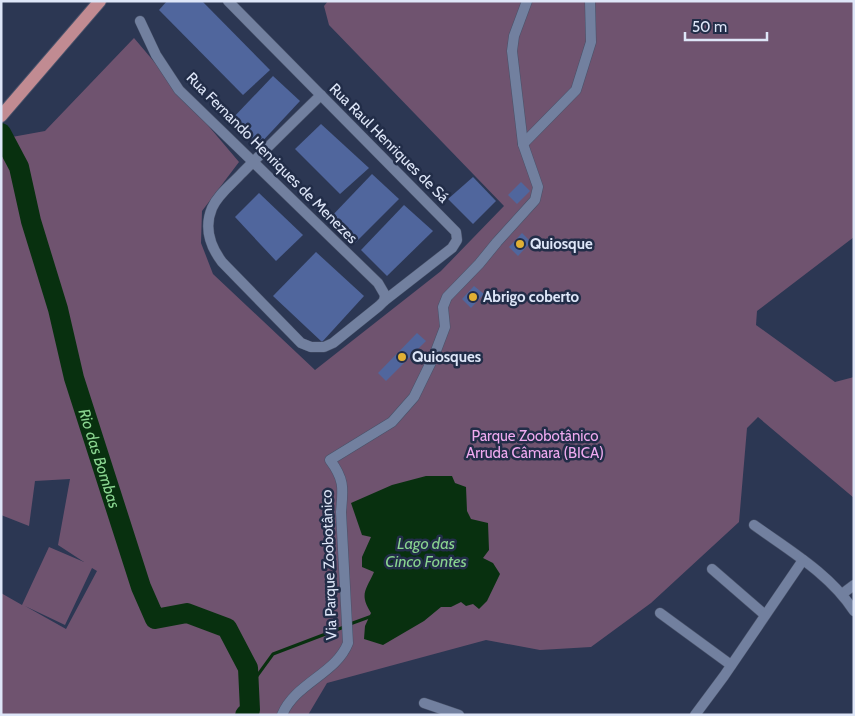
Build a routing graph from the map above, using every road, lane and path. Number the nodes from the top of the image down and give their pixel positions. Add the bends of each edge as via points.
1 (100, 1) edge
2 (228, 1) edge
3 (527, 1) edge
4 (590, 1) edge
5 (140, 22) dead end
6 (321, 95) junction
7 (1, 116) edge
8 (523, 144) junction
9 (253, 162) junction
10 (384, 301) junction
11 (754, 526) dead end
12 (803, 560) junction
13 (712, 569) dead end
14 (854, 585) edge
15 (842, 594) junction
16 (854, 612) edge
17 (660, 613) dead end
18 (765, 615) junction
19 (731, 665) junction
20 (424, 703) dead end
21 (282, 715) edge
22 (459, 715) edge
23 (695, 715) edge

1 - 7 main road
2 - 6 street, Rua Raul Henriques de Sá
3 - 8 street, Via Parque Zoobotânico via 512,51
4 - 8 street via 591,42 576,90
5 - 9 street, Rua Fernando Henriques de Menezes via 156,55 179,90
6 - 9 street
6 - 10 street, Rua Raul Henriques de Sá via 456,232 457,240 452,248
8 - 21 street, Via Parque Zoobotânico via 538,187 535,200 447,297 443,307 445,327 414,397 392,422 330,460 344,492 341,512 349,632 344,653 295,694
9 - 10 street, Rua Fernando Henriques de Menezes via 378,283 385,295
9 - 10 street via 219,197 212,209 209,234 213,249 222,262 301,343 311,347 333,343
11 - 12 street
12 - 15 street
12 - 18 street
13 - 18 street
14 - 15 street
15 - 16 street
17 - 19 street
18 - 19 street
19 - 23 street
20 - 22 street

